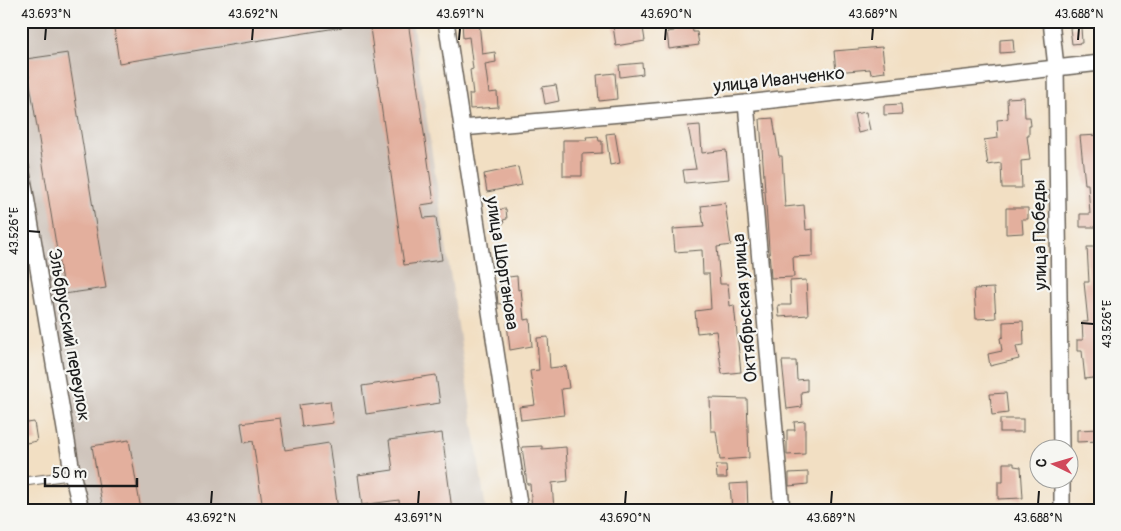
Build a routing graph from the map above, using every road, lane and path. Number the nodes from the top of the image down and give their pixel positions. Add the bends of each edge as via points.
1 (446, 21) edge
2 (1051, 21) edge
3 (1100, 62) edge
4 (1056, 67) junction
5 (746, 103) junction
6 (462, 128) junction
7 (21, 167) edge
8 (1061, 438) edge
9 (73, 475) junction
10 (21, 482) edge
11 (1062, 488) edge
12 (81, 510) edge
13 (520, 510) edge
14 (782, 510) edge
15 (1062, 510) edge

1 - 6 street, улица Шортанова
2 - 4 street, улица Победы
3 - 4 street, улица Иванченко
4 - 5 street, улица Иванченко
4 - 8 street, улица Победы
5 - 6 street, улица Иванченко
5 - 14 street, Октябрьская улица
6 - 13 street, улица Шортанова
7 - 9 street, Эльбрусский переулок
9 - 10 lane
9 - 12 street, Эльбрусский переулок
11 - 15 street

